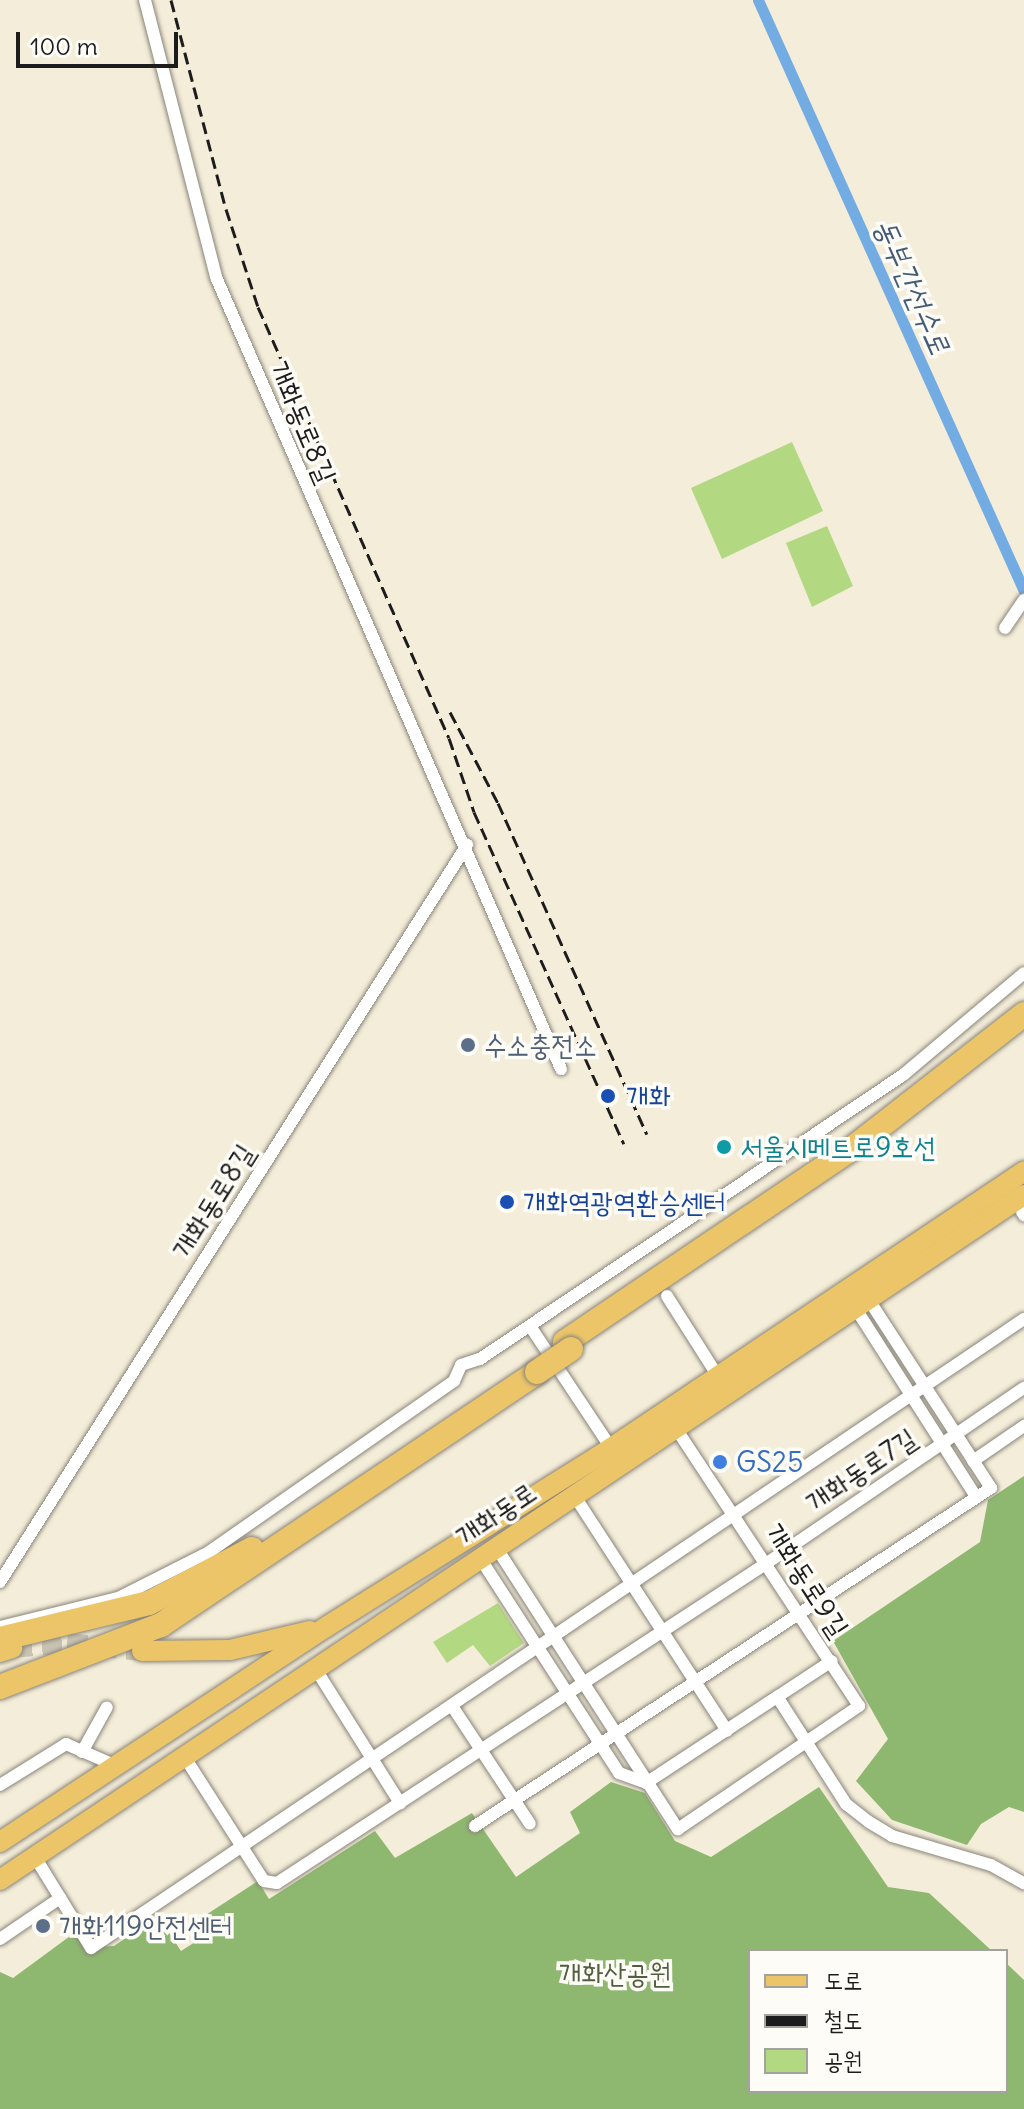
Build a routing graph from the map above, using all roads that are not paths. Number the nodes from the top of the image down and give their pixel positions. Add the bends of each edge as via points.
1 (145, 0) edge
2 (1024, 600) edge
3 (1005, 628) dead end
4 (467, 845) junction
5 (1024, 973) edge
6 (1024, 1014) edge
7 (1024, 1031) edge
8 (561, 1069) dead end
9 (1020, 1174) edge
10 (1023, 1208) edge
11 (695, 1260) junction
12 (667, 1296) dead end
13 (862, 1304) junction
14 (1024, 1319) edge
15 (797, 1325) junction
16 (530, 1326) junction
17 (785, 1358) junction
18 (534, 1369) junction
19 (723, 1385) junction
20 (926, 1388) junction
21 (1024, 1388) edge
22 (912, 1398) junction
23 (1024, 1426) edge
24 (676, 1428) junction
25 (956, 1434) junction
26 (942, 1444) junction
27 (611, 1448) junction
28 (973, 1461) junction
29 (574, 1495) junction
30 (976, 1497) junction
31 (736, 1516) junction
32 (293, 1527) junction
33 (488, 1552) junction
34 (767, 1563) junction
35 (0, 1582) edge
36 (632, 1585) junction
37 (800, 1613) junction
38 (0, 1627) edge
39 (326, 1627) junction
40 (662, 1631) junction
41 (554, 1638) junction
42 (4, 1647) edge
43 (539, 1648) junction
44 (142, 1651) tunnel mouth
45 (832, 1661) junction
46 (315, 1668) junction
47 (0, 1676) edge
48 (695, 1682) junction
49 (583, 1683) junction
50 (0, 1687) edge
51 (568, 1693) junction
52 (778, 1698) junction
53 (452, 1706) junction
54 (107, 1707) dead end
55 (727, 1731) junction
56 (615, 1734) junction
57 (805, 1743) junction
58 (600, 1744) junction
59 (481, 1750) junction
60 (82, 1752) junction
61 (184, 1756) junction
62 (372, 1759) junction
63 (116, 1766) junction
64 (646, 1783) junction
65 (0, 1785) edge
66 (514, 1800) junction
67 (400, 1803) junction
68 (530, 1824) dead end
69 (475, 1826) dead end
70 (0, 1842) edge
71 (244, 1846) junction
72 (35, 1857) junction
73 (0, 1880) edge
74 (1024, 1883) edge
75 (60, 1898) junction
76 (2, 1932) edge

1 - 4 street, 개화동로8길 via 216,277 278,429
2 - 3 street
4 - 8 street, 개화동로8길
4 - 35 street, 개화동로8길
5 - 16 street via 903,1075
6 - 11 highway via 928,1093
7 - 11 highway via 936,1104
9 - 15 main road, 개화동로
10 - 13 main road, 개화동로 via 983,1223
11 - 18 highway, bridge
12 - 19 street
13 - 17 main road, 개화동로
13 - 20 street, 개화동로7길
13 - 22 street, 개화동로7길
14 - 20 street, 개화동로7길
15 - 17 main road via 797,1336 779,1353
15 - 19 main road, 개화동로
16 - 27 street
16 - 38 street via 480,1359 461,1365 454,1381 209,1552 118,1598
17 - 19 main road, 개화동로
18 - 32 highway
18 - 50 highway via 161,1625
19 - 24 main road, 개화동로
19 - 27 main road, 개화동로
20 - 22 street, 개화동로7길
20 - 25 street, 개화동로7길
21 - 25 street, 개화동로7길
22 - 26 street, 개화동로7길
22 - 31 street, 개화동로7길
23 - 28 street
24 - 29 main road, 개화동로
24 - 31 street, 개화동로9길
25 - 26 street, 개화동로7길
25 - 28 street, 개화동로7길
26 - 30 street, 개화동로7길
26 - 34 street, 개화동로7길
27 - 39 main road, 개화동로
28 - 30 street, 개화동로7길 via 991,1488
29 - 33 main road, 개화동로
29 - 36 street
30 - 37 street, 개화동로7길
31 - 34 street, 개화동로9길
31 - 36 street, 개화동로7길
32 - 42 highway via 149,1603
32 - 47 highway via 159,1614 103,1641
33 - 41 street
33 - 43 street
33 - 46 main road, 개화동로
34 - 37 street, 개화동로9길
34 - 40 street, 개화동로7길
36 - 40 street
36 - 41 street, 개화동로7길
37 - 45 street, 개화동로9길
37 - 48 street, 개화동로7길
39 - 44 main road via 230,1650
39 - 63 main road, 개화동로
40 - 48 street
40 - 49 street, 개화동로7길
41 - 43 street, 개화동로7길
41 - 49 street
43 - 51 street
43 - 53 street, 개화동로7길
45 - 52 street
45 - 57 street, 개화동로9길 via 859,1706
46 - 61 main road, 개화동로
46 - 62 street
48 - 55 street
48 - 56 street, 개화동로7길
49 - 51 street, 개화동로7길
49 - 56 street
51 - 58 street
51 - 59 street, 개화동로7길
52 - 55 street
52 - 57 street
53 - 59 street
53 - 62 street, 개화동로7길
54 - 60 street
55 - 64 street
56 - 58 street, 개화동로7길
56 - 64 street
57 - 64 street via 678,1829
57 - 74 street via 846,1804 869,1822 892,1836 991,1865
58 - 64 street via 619,1773
58 - 66 street, 개화동로7길
59 - 66 street
59 - 67 street, 개화동로7길
60 - 63 street
60 - 65 street via 66,1744
61 - 71 street
61 - 72 main road, 개화동로
62 - 67 street
62 - 71 street, 개화동로7길
63 - 70 main road, 개화동로
66 - 68 street
66 - 69 street, 개화동로7길
67 - 71 street, 개화동로7길 via 277,1883 264,1881
71 - 75 street, 개화동로7길 via 91,1948
72 - 73 main road, 개화동로
72 - 75 street
75 - 76 street

